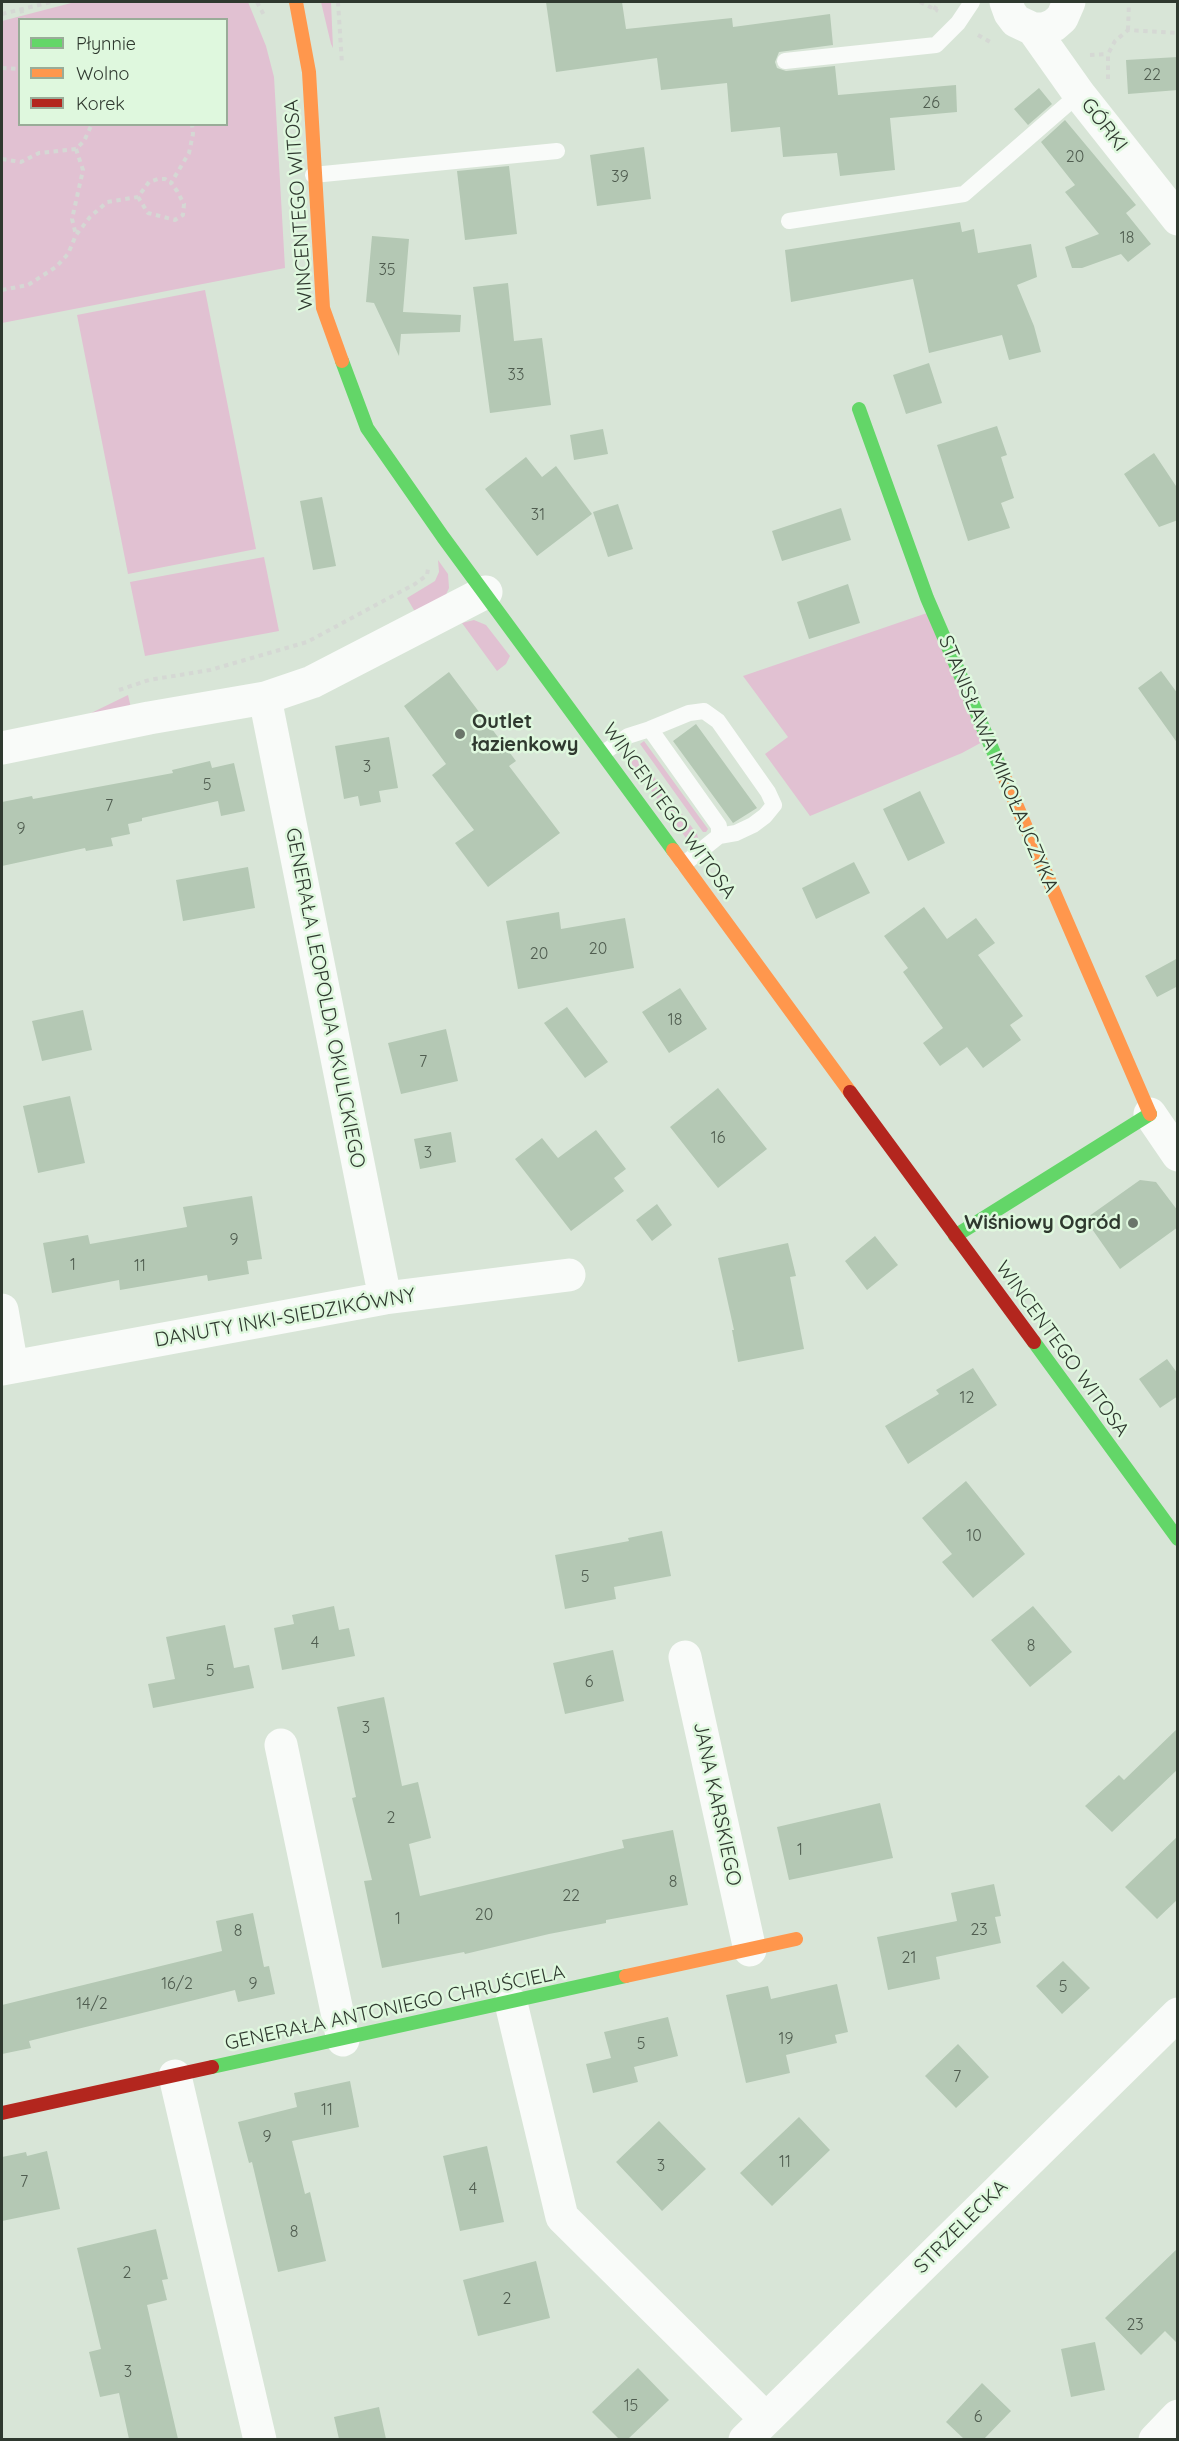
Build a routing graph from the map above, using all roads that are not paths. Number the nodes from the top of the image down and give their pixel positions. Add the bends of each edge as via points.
1 (296, 2) edge
2 (972, 2) edge
3 (1006, 2) edge
4 (1069, 2) edge
5 (1034, 29) junction
6 (785, 61) dead end
7 (1079, 94) junction
8 (557, 151) dead end
9 (313, 175) junction
10 (1178, 219) edge
11 (789, 221) dead end
12 (860, 409) dead end
13 (486, 592) junction
14 (265, 698) junction
15 (650, 729) junction
16 (2, 748) edge
17 (603, 753) junction
18 (714, 841) junction
19 (684, 864) junction
20 (1150, 1114) junction
21 (1178, 1155) edge
22 (955, 1236) junction
23 (569, 1275) dead end
24 (385, 1298) junction
25 (2, 1310) edge
26 (7, 1368) edge
27 (1178, 1539) edge
28 (685, 1657) dead end
29 (281, 1745) dead end
30 (796, 1939) dead end
31 (750, 1950) junction
32 (511, 2003) junction
33 (1178, 2014) edge
34 (343, 2040) junction
35 (175, 2076) junction
36 (2, 2113) edge
37 (1178, 2416) edge
38 (756, 2429) edge
39 (260, 2439) edge
40 (1155, 2439) edge

1 - 9 street, WINCENTEGO WITOSA via 309,72
2 - 6 lane via 936,45
3 - 5 street via 1016,21
4 - 5 street via 1054,25
5 - 7 street, GÓRKI
7 - 10 street, GÓRKI
7 - 11 lane via 964,194
8 - 9 lane
9 - 13 street, WINCENTEGO WITOSA via 323,308 367,428
12 - 20 street, STANISŁAWA MIKOŁAJCZYKA via 927,598
13 - 14 street via 312,682
13 - 17 street, WINCENTEGO WITOSA
14 - 16 street
14 - 24 street, GENERAŁA LEOPOLDA OKULICKIEGO
15 - 17 lane via 628,736
15 - 18 lane via 719,826
15 - 18 lane via 704,711 718,721 768,792 774,805 765,816
17 - 19 street, WINCENTEGO WITOSA
18 - 19 lane
19 - 22 street, WINCENTEGO WITOSA
20 - 21 street, STANISŁAWA MIKOŁAJCZYKA
20 - 22 street
22 - 27 street, WINCENTEGO WITOSA
23 - 24 street, DANUTY INKI-SIEDZIKÓWNY
24 - 26 street, DANUTY INKI-SIEDZIKÓWNY
25 - 26 street
28 - 31 street, JANA KARSKIEGO
29 - 34 street
30 - 31 street, GENERAŁA ANTONIEGO CHRUŚCIELA
31 - 32 street, GENERAŁA ANTONIEGO CHRUŚCIELA
32 - 34 street, GENERAŁA ANTONIEGO CHRUŚCIELA
32 - 38 street via 562,2217
33 - 38 street, STRZELECKA
34 - 35 street, GENERAŁA ANTONIEGO CHRUŚCIELA
35 - 36 street, GENERAŁA ANTONIEGO CHRUŚCIELA
35 - 39 street
37 - 40 street

